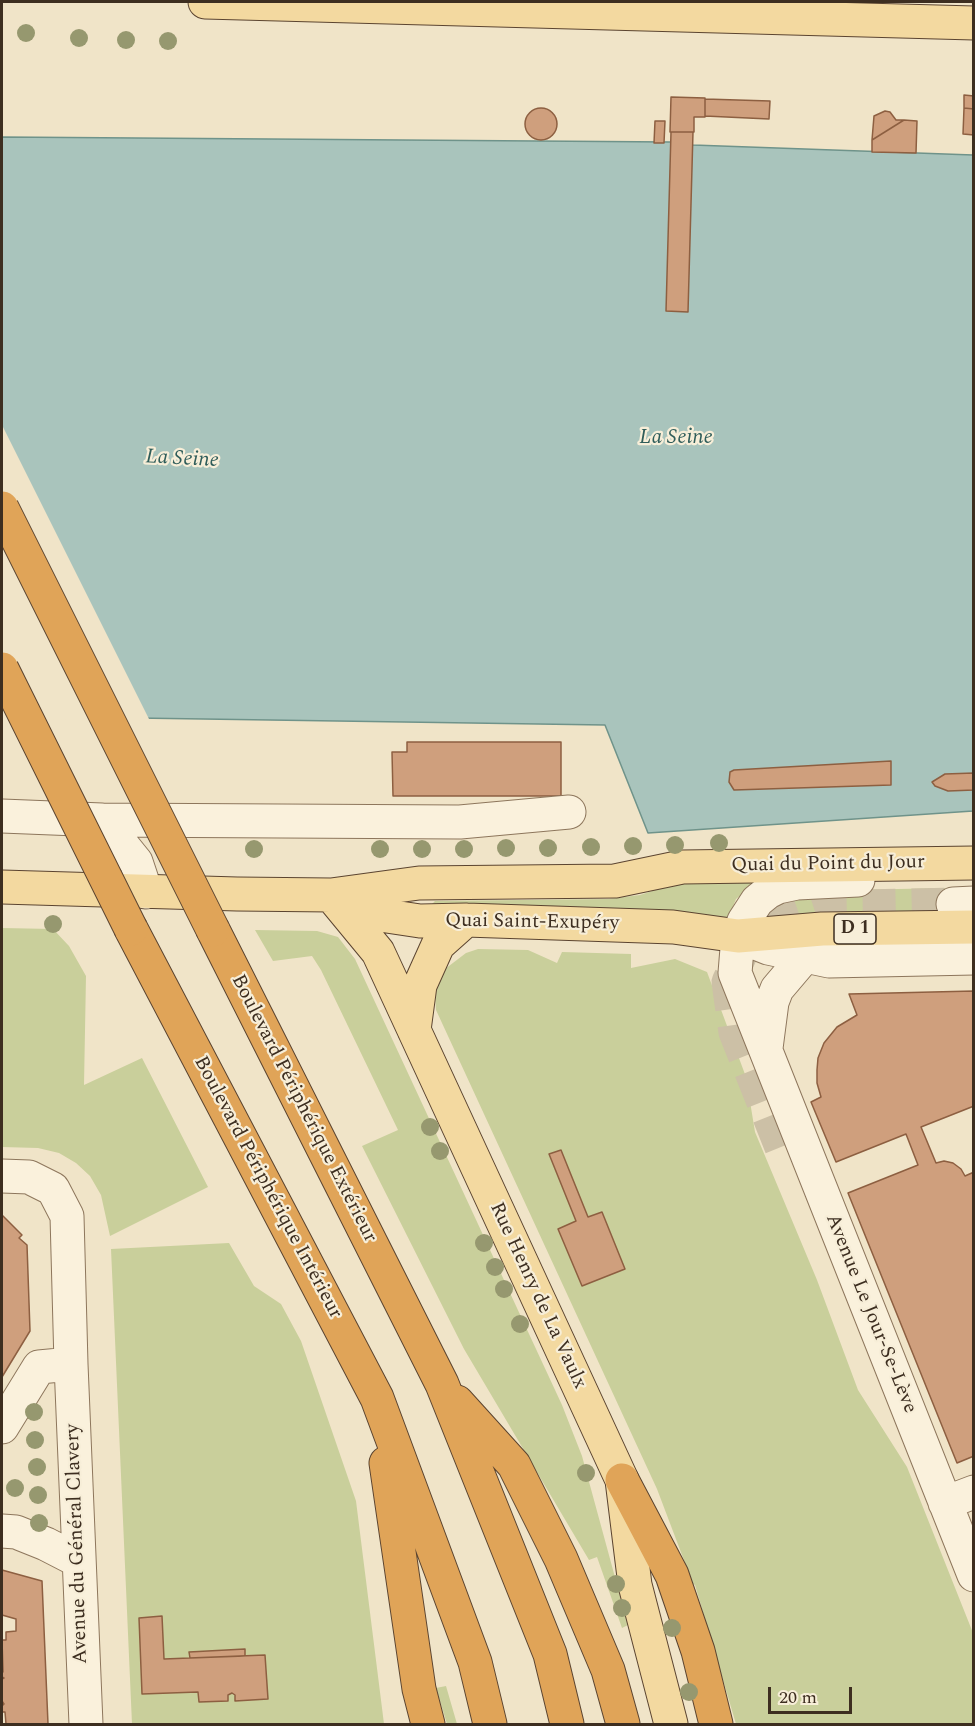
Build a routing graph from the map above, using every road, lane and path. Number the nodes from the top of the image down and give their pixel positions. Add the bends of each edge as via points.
1 (205, 2) edge
2 (974, 22) edge
3 (2, 508) edge
4 (2, 669) edge
5 (569, 812) dead end
6 (2, 816) edge
7 (102, 820) junction
8 (974, 863) edge
9 (927, 864) junction
10 (682, 867) joint
11 (2, 887) edge
12 (146, 892) junction
13 (330, 895) junction
14 (967, 911) edge
15 (466, 920) junction
16 (738, 936) junction
17 (805, 956) junction
18 (974, 958) edge
19 (414, 1030) junction
20 (766, 1053) junction
21 (781, 1147) tunnel mouth
22 (2, 1176) edge
23 (71, 1364) junction
24 (442, 1384) junction
25 (376, 1398) junction
26 (2, 1427) edge
27 (928, 1460) junction
28 (622, 1480) junction
29 (959, 1497) edge
30 (2, 1531) edge
31 (79, 1561) junction
32 (974, 1575) edge
33 (86, 1725) edge
34 (428, 1725) edge
35 (490, 1725) edge
36 (567, 1725) edge
37 (623, 1725) edge
38 (671, 1725) edge
39 (717, 1725) edge

1 - 2 main road
3 - 24 highway, Boulevard Périphérique Extérieur, bridge
4 - 25 highway, Boulevard Périphérique Intérieur, bridge via 132,929
5 - 7 street via 460,822
6 - 7 street
7 - 12 street via 136,862
8 - 9 main road, Quai du Point du Jour
9 - 10 main road, Quai du Point du Jour
9 - 16 street via 903,879 778,887 757,901
10 - 13 main road, Quai Saint-Exupéry via 615,881 438,883
11 - 12 main road, Quai Saint-Exupéry
12 - 13 main road, Quai Saint-Exupéry
13 - 15 main road, Quai Saint-Exupéry via 380,915 420,921
13 - 19 main road, Rue Henry de La Vaulx via 378,952
14 - 16 main road, D 1
15 - 16 main road, Quai Saint-Exupéry via 673,927
15 - 19 main road via 438,945 420,985
16 - 17 street
16 - 20 street, Avenue Le Jour-Se-Lève via 735,973
17 - 18 street via 829,961
17 - 20 street, Avenue Le Jour-Se-Lève via 777,989
19 - 28 main road, Rue Henry de La Vaulx
20 - 27 street, Avenue Le Jour-Se-Lève
21 - 27 street via 866,1359
22 - 23 street, Avenue du Général Clavery via 29,1177 53,1189 67,1216
23 - 26 street via 39,1367
23 - 31 street, Avenue du Général Clavery
24 - 36 highway, Boulevard Périphérique Extérieur via 550,1654
24 - 37 highway via 514,1465 561,1559 608,1670
25 - 34 highway via 419,1689
25 - 35 highway, Boulevard Périphérique Intérieur via 475,1662
27 - 29 street, Avenue Le Jour-Se-Lève
28 - 38 main road, Rue Henry de La Vaulx via 635,1585
28 - 39 highway via 672,1575 698,1651
29 - 32 street, Avenue Le Jour-Se-Lève
30 - 31 street via 16,1532
31 - 33 street, Avenue du Général Clavery

